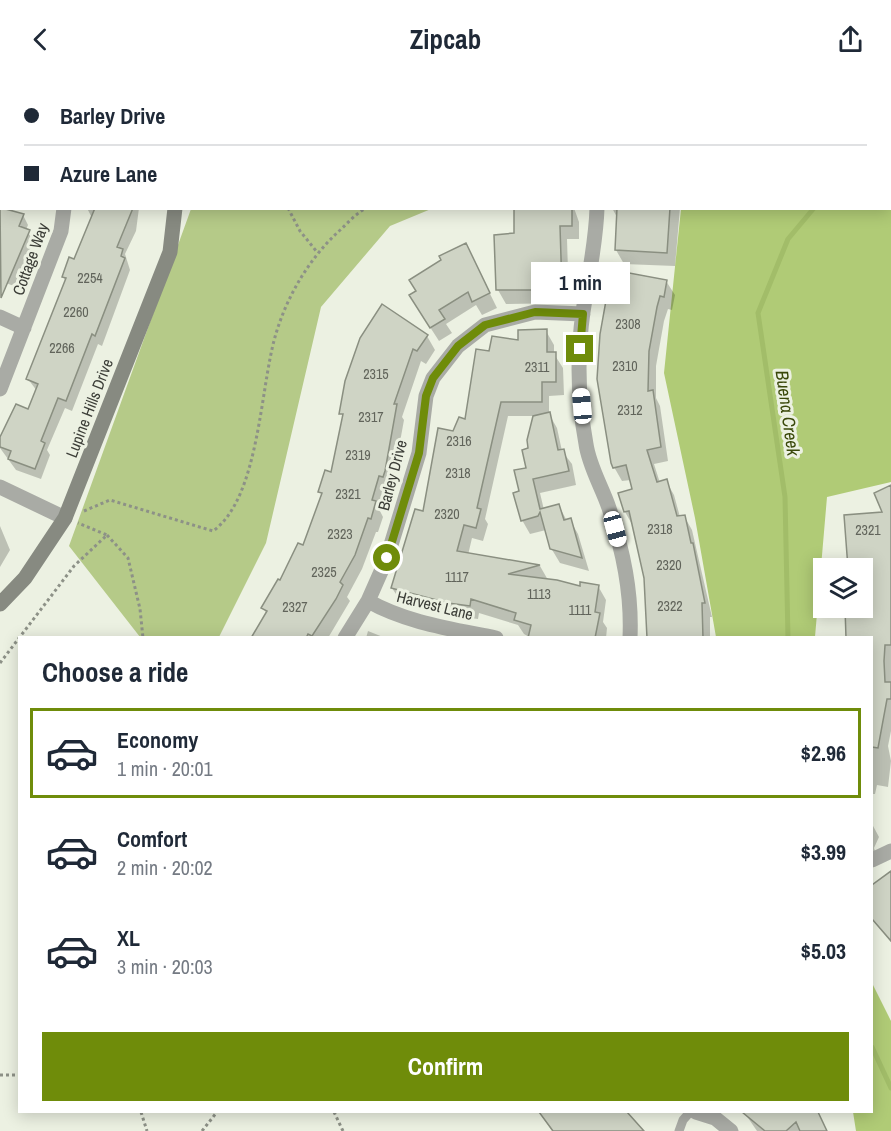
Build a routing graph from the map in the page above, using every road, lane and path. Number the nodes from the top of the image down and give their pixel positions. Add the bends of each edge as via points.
1 (64, 210) edge
2 (175, 210) edge
3 (289, 210) edge
4 (364, 210) edge
5 (597, 210) edge
6 (317, 252) junction
7 (583, 314) junction
8 (0, 317) edge
9 (24, 328) junction
10 (0, 388) edge
11 (0, 487) edge
12 (65, 518) junction
13 (107, 535) junction
14 (368, 601) junction
15 (0, 604) edge
16 (21, 636) edge
17 (142, 636) edge
18 (346, 636) edge
19 (486, 636) edge
20 (630, 636) edge
21 (18, 639) edge
22 (0, 663) edge
23 (891, 851) edge
24 (873, 860) edge
25 (0, 1075) edge
26 (18, 1075) edge
27 (141, 1113) edge
28 (216, 1113) edge
29 (335, 1113) edge
30 (689, 1113) edge
31 (699, 1113) edge
32 (147, 1131) edge
33 (202, 1131) edge
34 (344, 1131) edge
35 (679, 1131) edge
36 (730, 1131) edge

1 - 9 street, Cottage Way via 62,231
2 - 12 street, Lupine Hills Drive via 170,252
3 - 6 path
4 - 6 path
5 - 7 street
6 - 12 path via 295,287 275,337 245,481 223,524 213,531 110,500
7 - 14 street, Barley Drive via 535,312 485,325 458,346 433,378 426,396 419,453 387,558
7 - 20 street via 579,366 586,446 609,508 626,571
8 - 9 street
9 - 10 street, Cottage Way
11 - 12 street
12 - 13 path
12 - 15 street, Lupine Hills Drive via 25,578
13 - 16 path via 74,566
13 - 17 path via 128,558
14 - 18 street, Barley Drive
14 - 19 street, Harvest Lane via 387,612 426,624
21 - 22 path
23 - 24 street
25 - 26 path
27 - 32 path
28 - 33 path
29 - 34 path
30 - 35 lane
31 - 36 street via 715,1118

